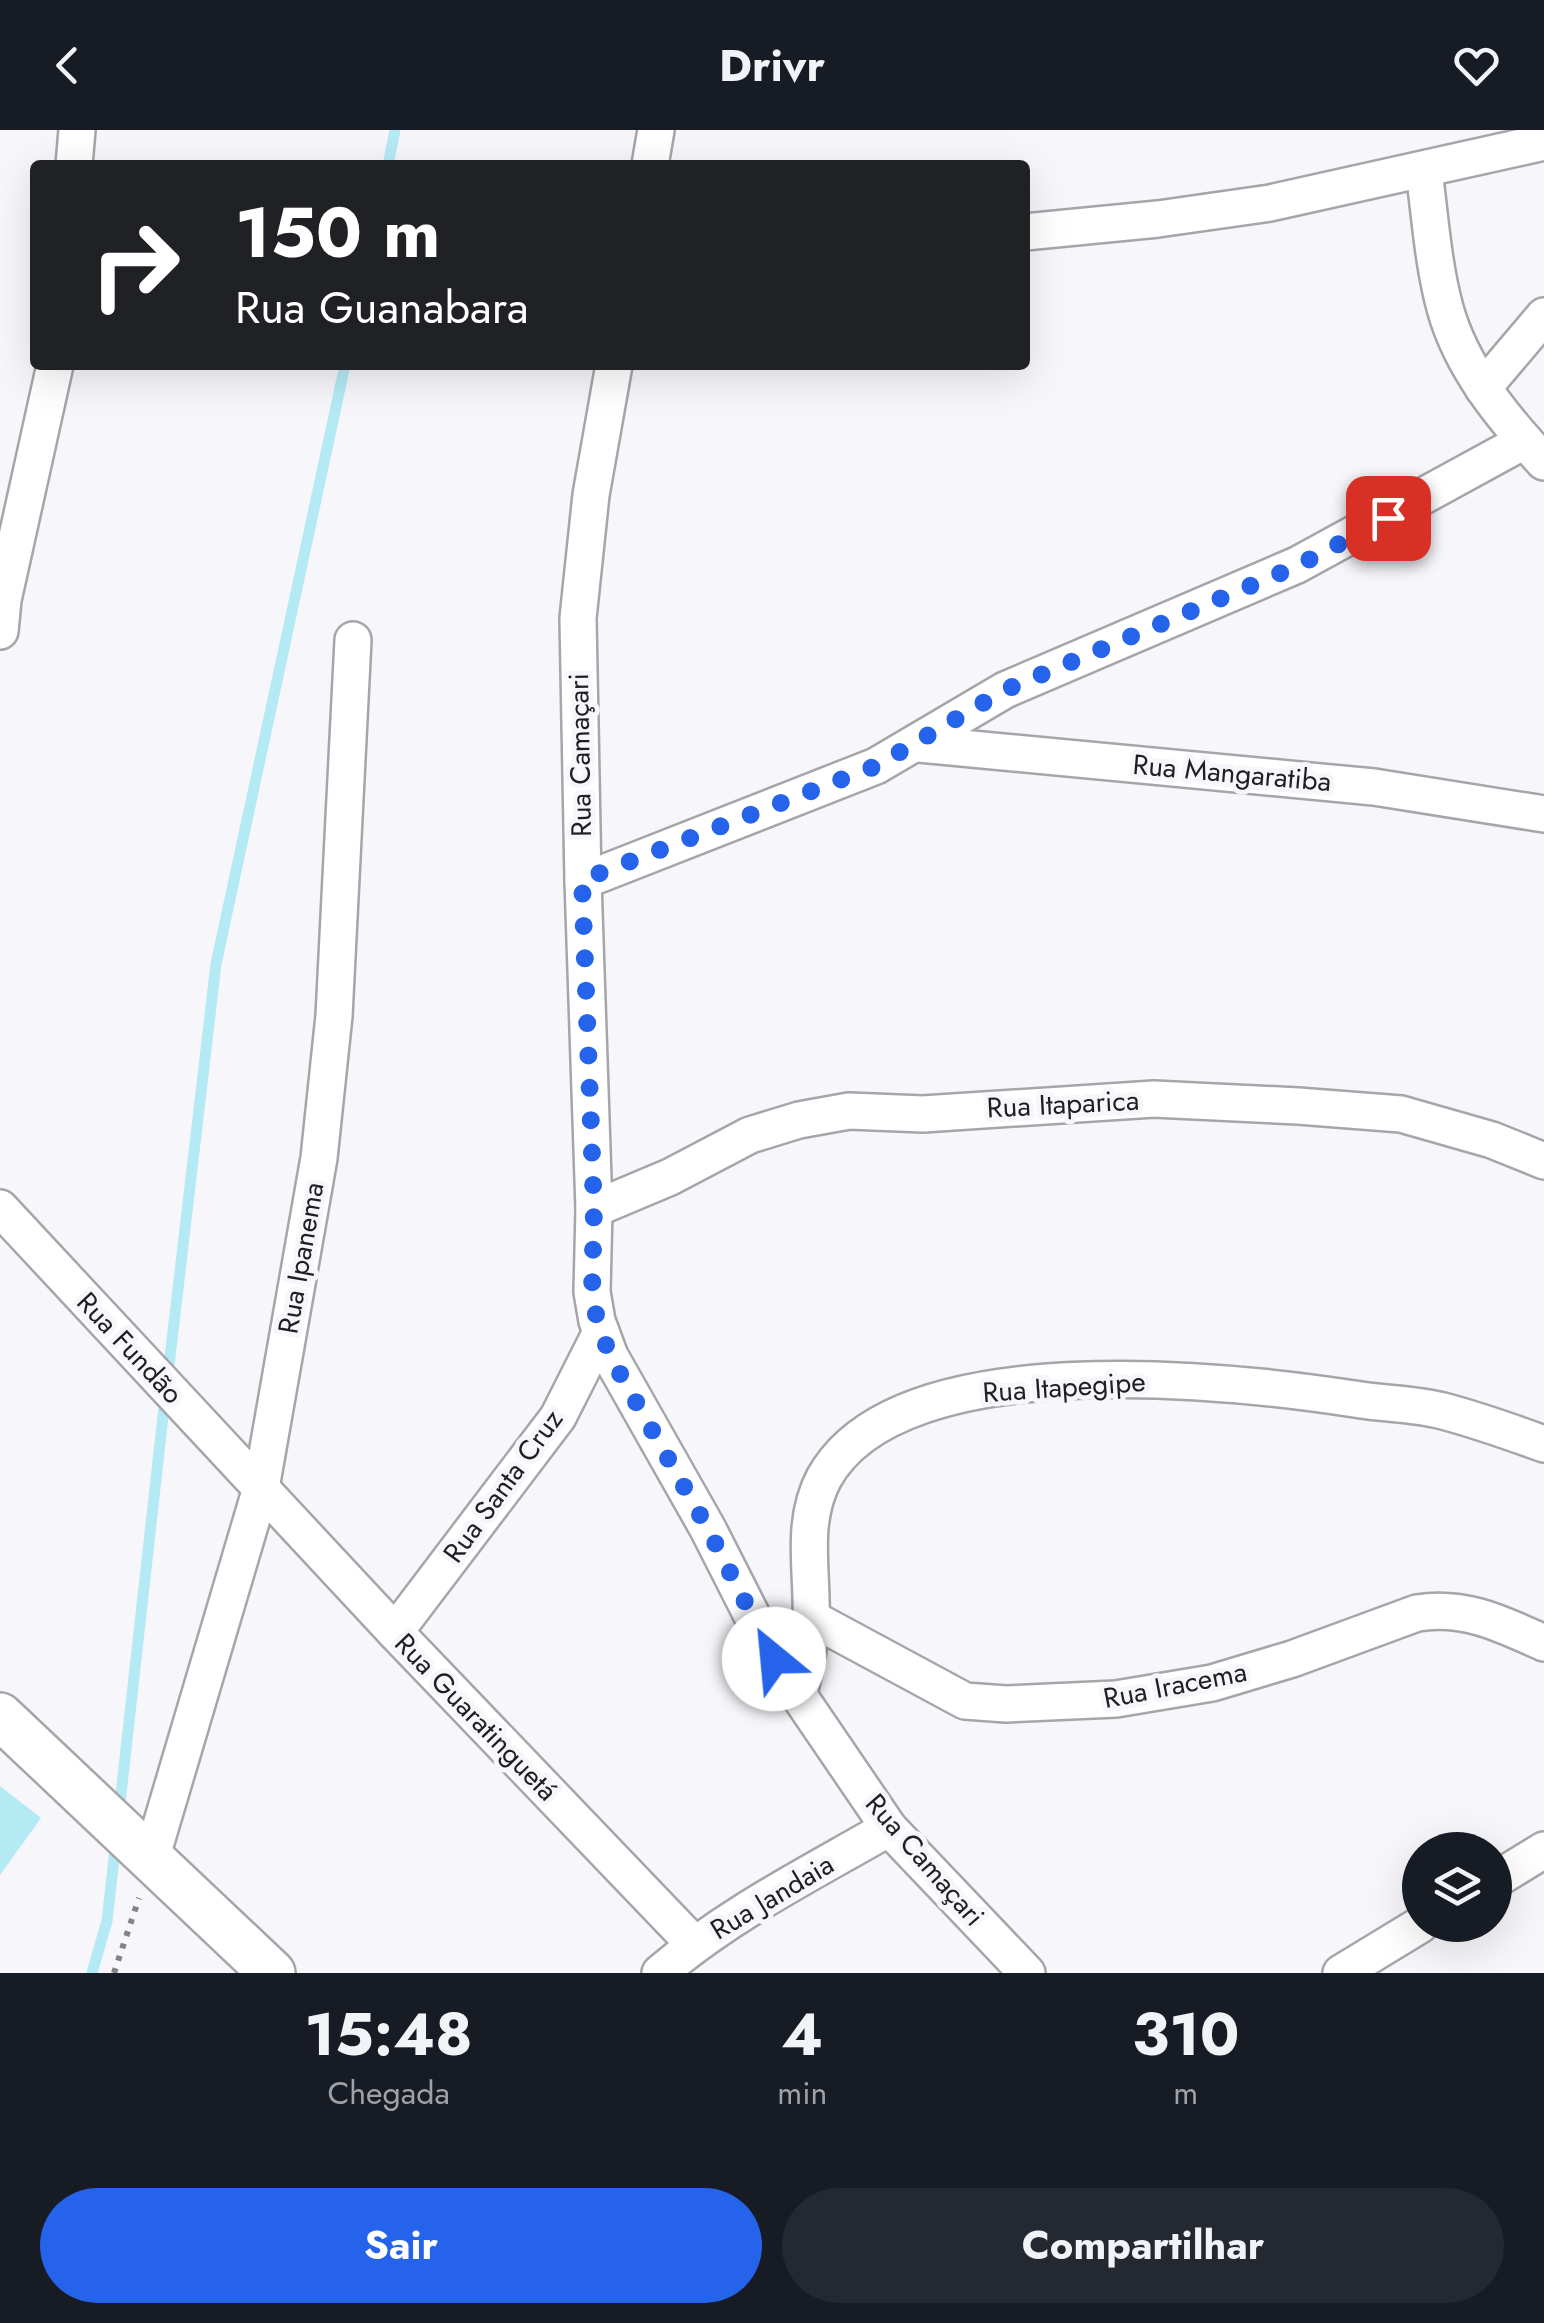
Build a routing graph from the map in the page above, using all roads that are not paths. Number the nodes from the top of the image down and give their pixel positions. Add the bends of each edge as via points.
1 (77, 130) edge
2 (656, 130) edge
3 (1544, 142) edge
4 (74, 160) edge
5 (651, 160) edge
6 (1424, 171) junction
7 (1030, 232) edge
8 (1544, 316) edge
9 (54, 370) edge
10 (613, 370) edge
11 (1483, 388) junction
12 (1534, 452) edge
13 (0, 507) edge
14 (18, 542) junction
15 (0, 630) edge
16 (353, 640) dead end
17 (918, 744) junction
18 (1544, 814) edge
19 (582, 880) junction
20 (1544, 1161) edge
21 (0, 1208) edge
22 (594, 1209) junction
23 (601, 1332) junction
24 (1544, 1444) edge
25 (261, 1488) junction
26 (811, 1618) junction
27 (395, 1632) junction
28 (1544, 1643) edge
29 (798, 1694) junction
30 (0, 1716) edge
31 (890, 1828) junction
32 (1544, 1850) edge
33 (151, 1859) junction
34 (1512, 1870) edge
35 (1402, 1936) edge
36 (694, 1944) junction
37 (272, 1973) edge
38 (660, 1973) edge
39 (1027, 1973) edge
40 (1341, 1973) edge

1 - 4 street
2 - 5 street
3 - 6 street
6 - 7 street via 1270,203
6 - 11 street via 1445,309
8 - 11 street
9 - 14 street
10 - 19 street, Rua Camaçari via 578,618
11 - 12 street
12 - 17 street via 1297,566 1005,690
13 - 14 street
14 - 15 street
16 - 25 street, Rua Ipanema via 334,1016 319,1158
17 - 18 street, Rua Mangaratiba via 1374,786
17 - 19 street via 841,781
19 - 22 street, Rua Camaçari
20 - 22 street, Rua Itaparica via 1401,1114 1298,1106 1154,1098 924,1114 849,1111 750,1135
21 - 25 street, Rua Fundão
22 - 23 street, Rua Camaçari via 592,1292
23 - 27 street, Rua Santa Cruz via 558,1416
23 - 29 street, Rua Camaçari via 763,1641
24 - 26 street, Rua Itapegipe via 1440,1410 1252,1384 1112,1379 960,1394 869,1430 823,1480 808,1541
25 - 27 street, Rua Guaratinguetá
25 - 33 street, Rua Ipanema
26 - 28 street, Rua Iracema via 965,1701 1006,1704 1116,1699 1212,1683 1438,1609 1490,1620
26 - 29 street, Rua Itapegipe
27 - 36 street, Rua Guaratinguetá
29 - 31 street, Rua Camaçari
30 - 33 street
31 - 36 street, Rua Jandaia
31 - 39 street, Rua Camaçari
32 - 34 street
33 - 37 street
35 - 40 street
36 - 38 street, Rua Jandaia

